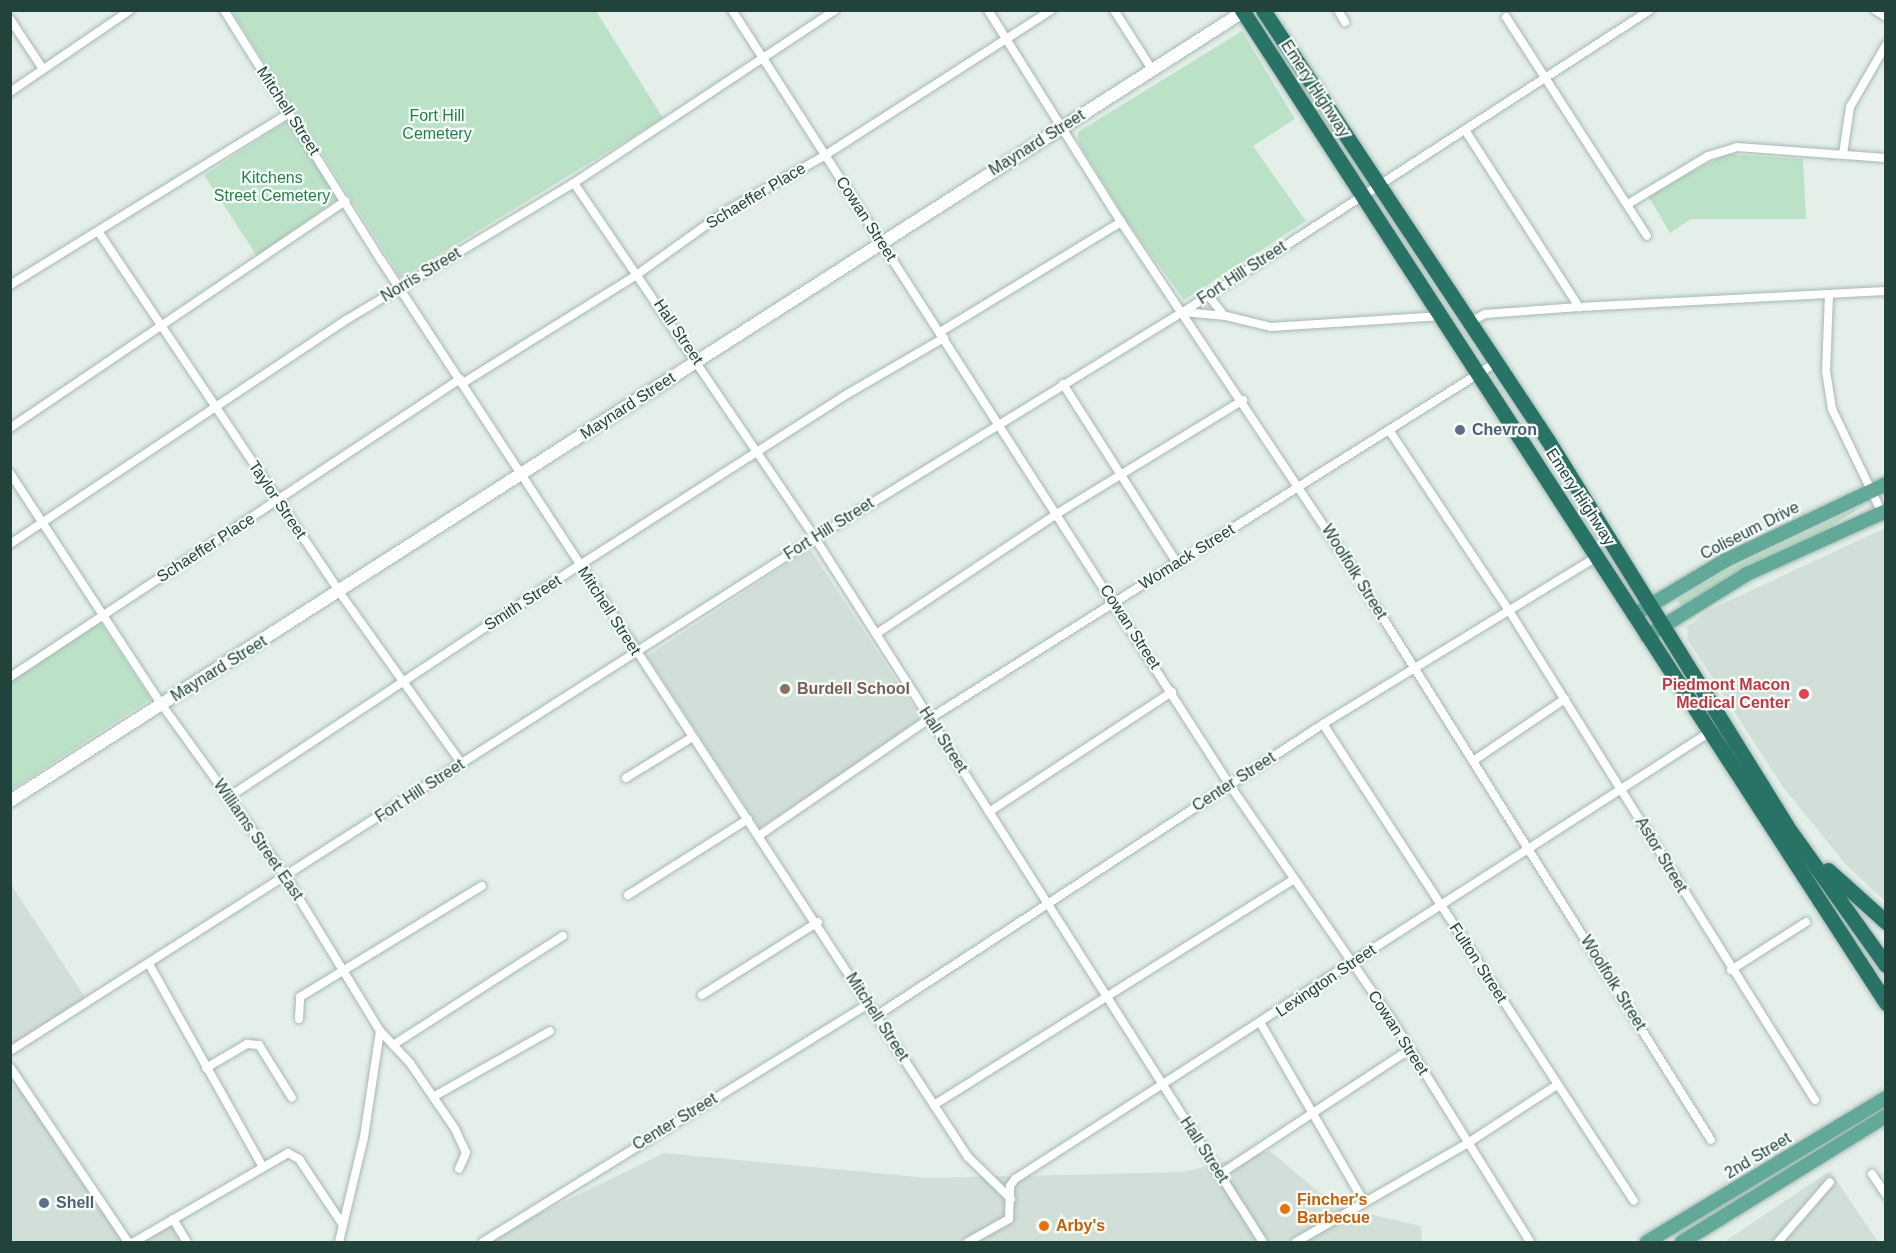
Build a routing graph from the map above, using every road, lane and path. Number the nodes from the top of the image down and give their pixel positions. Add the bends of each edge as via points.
1 (130, 10) edge
2 (224, 10) edge
3 (732, 10) edge
4 (835, 10) edge
5 (988, 10) edge
6 (1051, 10) edge
7 (1114, 10) edge
8 (1263, 10) edge
9 (1338, 10) edge
10 (1650, 10) edge
11 (1875, 10) edge
12 (1244, 11) edge
13 (120, 13) edge
14 (1506, 17) dead end
15 (1886, 17) edge
16 (10, 19) edge
17 (1345, 22) dead end
18 (1006, 40) junction
19 (1886, 45) edge
20 (762, 56) junction
21 (43, 69) junction
22 (1153, 70) junction
23 (1547, 77) junction
24 (10, 92) edge
25 (288, 114) junction
26 (1061, 127) junction
27 (1465, 130) junction
28 (1843, 154) junction
29 (824, 156) junction
30 (1886, 158) edge
31 (574, 183) junction
32 (1380, 183) junction
33 (1363, 194) junction
34 (345, 201) junction
35 (1628, 204) junction
36 (1121, 222) junction
37 (98, 231) junction
38 (1647, 236) dead end
39 (881, 243) junction
40 (638, 274) junction
41 (10, 285) edge
42 (401, 287) junction
43 (1886, 291) edge
44 (1829, 294) junction
45 (1208, 295) junction
46 (1579, 307) junction
47 (1183, 312) junction
48 (1226, 316) junction
49 (1442, 316) junction
50 (1470, 322) junction
51 (159, 324) junction
52 (942, 335) junction
53 (697, 361) junction
54 (1497, 362) junction
55 (1479, 372) junction
56 (461, 381) junction
57 (1063, 384) junction
58 (1243, 400) junction
59 (217, 410) junction
60 (999, 423) junction
61 (10, 428) edge
62 (1389, 430) junction
63 (757, 452) junction
64 (10, 473) edge
65 (522, 474) junction
66 (1123, 477) junction
67 (1886, 484) edge
68 (1299, 487) junction
69 (1870, 491) junction
70 (278, 501) junction
71 (1884, 512) edge
72 (1058, 513) junction
73 (42, 523) junction
74 (815, 538) junction
75 (10, 544) edge
76 (1597, 556) junction
77 (1177, 563) junction
78 (580, 565) junction
79 (340, 593) junction
80 (1115, 602) junction
81 (1652, 603) junction
82 (1508, 609) junction
83 (104, 615) junction
84 (1634, 615) junction
85 (1664, 624) junction
86 (876, 634) junction
87 (1647, 636) junction
88 (636, 653) junction
89 (1412, 667) junction
90 (10, 677) edge
91 (402, 681) junction
92 (1172, 692) junction
93 (1565, 699) junction
94 (162, 705) junction
95 (929, 719) junction
96 (1323, 724) junction
97 (1710, 732) junction
98 (692, 738) junction
99 (1473, 760) junction
100 (462, 764) junction
101 (627, 778) dead end
102 (1229, 784) junction
103 (1622, 790) junction
104 (229, 797) junction
105 (10, 801) edge
106 (989, 812) junction
107 (747, 819) junction
108 (1786, 825) junction
109 (760, 835) junction
110 (1529, 848) junction
111 (286, 877) junction
112 (1293, 880) junction
113 (482, 886) dead end
114 (628, 895) dead end
115 (1047, 904) junction
116 (1441, 905) junction
117 (818, 922) junction
118 (1806, 922) dead end
119 (1886, 922) edge
120 (562, 936) dead end
121 (1855, 956) junction
122 (1352, 963) junction
123 (148, 964) junction
124 (1886, 964) edge
125 (344, 970) junction
126 (1731, 970) junction
127 (1886, 972) edge
128 (702, 995) dead end
129 (1108, 999) junction
130 (1886, 1003) edge
131 (868, 1004) junction
132 (876, 1016) junction
133 (299, 1019) dead end
134 (1261, 1024) junction
135 (380, 1030) junction
136 (550, 1031) dead end
137 (393, 1045) junction
138 (1410, 1049) junction
139 (10, 1051) edge
140 (10, 1067) edge
141 (206, 1068) junction
142 (1557, 1085) junction
143 (1163, 1086) junction
144 (433, 1097) junction
145 (292, 1098) dead end
146 (1886, 1098) edge
147 (1815, 1100) dead end
148 (934, 1105) junction
149 (1314, 1111) junction
150 (1886, 1116) edge
151 (1711, 1140) dead end
152 (1468, 1143) junction
153 (262, 1167) junction
154 (459, 1169) dead end
155 (1220, 1174) junction
156 (1872, 1174) dead end
157 (1830, 1182) dead end
158 (1886, 1195) edge
159 (1011, 1199) junction
160 (1634, 1201) dead end
161 (1364, 1202) junction
162 (173, 1219) junction
163 (343, 1225) junction
164 (128, 1242) edge
165 (134, 1242) edge
166 (187, 1242) edge
167 (339, 1242) edge
168 (483, 1242) edge
169 (968, 1242) edge
170 (1263, 1242) edge
171 (1296, 1242) edge
172 (1530, 1242) edge
173 (1647, 1242) edge
174 (1682, 1242) edge
175 (1778, 1242) edge

1 - 13 street
2 - 25 street, Mitchell Street
3 - 20 street, Cowan Street
4 - 20 street, Norris Street
5 - 18 street, Woolfolk Street
6 - 18 street, Schaeffer Place
7 - 22 street
8 - 32 highway, Emery Highway
9 - 17 street
10 - 23 street, Fort Hill Street
11 - 15 street
12 - 22 street, Maynard Street
12 - 33 highway, Emery Highway
13 - 21 street
14 - 23 street
16 - 21 street
18 - 26 street, Woolfolk Street
18 - 29 street, Schaeffer Place
19 - 28 street via 1850,107
20 - 29 street, Cowan Street
20 - 31 street, Norris Street
21 - 24 street
22 - 26 street, Maynard Street
23 - 27 street, Fort Hill Street
23 - 35 street
25 - 34 street, Mitchell Street
25 - 37 street
26 - 36 street, Woolfolk Street
26 - 39 street, Maynard Street
27 - 32 street, Fort Hill Street
27 - 46 street
28 - 30 street
28 - 35 street via 1754,147 1728,149 1693,164
29 - 39 street, Cowan Street
29 - 40 street, Schaeffer Place via 726,211
31 - 40 street, Hall Street
31 - 42 street, Norris Street
32 - 33 street, Fort Hill Street
32 - 50 highway, Emery Highway
33 - 45 street, Fort Hill Street
33 - 49 highway, Emery Highway
34 - 42 street, Mitchell Street
34 - 51 street
35 - 38 street
36 - 47 street, Woolfolk Street
36 - 52 street, Smith Street
37 - 41 street
37 - 51 street, Taylor Street
39 - 52 street, Cowan Street
39 - 53 street, Maynard Street
40 - 53 street, Hall Street
40 - 56 street, Schaeffer Place
42 - 56 street, Mitchell Street
42 - 59 street, Norris Street via 346,320
43 - 44 street
44 - 46 street
44 - 69 street via 1826,371 1832,409
45 - 47 street, Fort Hill Street
45 - 48 street via 1215,308
46 - 50 street via 1485,314
47 - 48 street
47 - 57 street, Fort Hill Street
47 - 58 street, Woolfolk Street
48 - 49 street via 1247,323 1294,327
49 - 55 highway, Emery Highway
50 - 54 highway, Emery Highway
51 - 59 street, Taylor Street
51 - 61 street
52 - 60 street, Cowan Street
52 - 63 street, Smith Street
53 - 63 street, Hall Street
53 - 65 street, Maynard Street
54 - 55 street, Womack Street
54 - 81 highway, Emery Highway
55 - 62 street, Womack Street
55 - 76 highway, Emery Highway
56 - 65 street, Mitchell Street
56 - 70 street, Schaeffer Place
57 - 60 street, Fort Hill Street
57 - 66 street
58 - 66 street
58 - 68 street, Woolfolk Street
59 - 70 street, Taylor Street
59 - 73 street, Norris Street
60 - 72 street, Cowan Street
60 - 74 street, Fort Hill Street
62 - 68 street, Womack Street
62 - 82 street, Astor Street
63 - 74 street, Hall Street
63 - 78 street, Smith Street
64 - 73 street, Williams Street East
65 - 78 street, Mitchell Street
65 - 79 street, Maynard Street
66 - 72 street
66 - 77 street
67 - 69 main road, Coliseum Drive
68 - 77 street, Womack Street
68 - 89 street, Woolfolk Street
69 - 71 street
69 - 81 main road, Coliseum Drive via 1726,560
70 - 79 street, Taylor Street
70 - 83 street, Schaeffer Place
71 - 85 main road via 1747,574
72 - 80 street, Cowan Street
72 - 86 street
73 - 75 street, Norris Street
73 - 83 street, Williams Street East
74 - 86 street, Hall Street
74 - 88 street, Fort Hill Street
76 - 82 street, Center Street
76 - 84 highway, Emery Highway
77 - 80 street, Womack Street
78 - 88 street, Mitchell Street
78 - 91 street, Smith Street
79 - 91 street, Taylor Street
79 - 94 street, Maynard Street
80 - 92 street, Cowan Street
80 - 95 street, Womack Street
81 - 84 main road, Coliseum Drive
81 - 85 highway, Emery Highway
82 - 89 street, Center Street
82 - 93 street, Astor Street
83 - 90 street, Schaeffer Place
83 - 94 street, Williams Street East
84 - 87 highway, Emery Highway
85 - 87 main road
85 - 108 highway, Emery Highway
86 - 95 street, Hall Street
87 - 97 highway, Emery Highway
88 - 98 street, Mitchell Street
88 - 100 street, Fort Hill Street
89 - 96 street, Center Street
89 - 99 street, Woolfolk Street
91 - 100 street, Taylor Street
91 - 104 street, Smith Street
92 - 102 street, Cowan Street
92 - 106 street
93 - 99 street
93 - 103 street, Astor Street
94 - 104 street, Williams Street East
94 - 105 street, Maynard Street
95 - 106 street, Hall Street
95 - 109 street, Womack Street
96 - 102 street, Center Street
96 - 116 street, Fulton Street
97 - 103 street, Lexington Street
97 - 121 highway, Emery Highway
98 - 101 street
98 - 107 street, Mitchell Street
99 - 110 street, Woolfolk Street
100 - 111 street, Fort Hill Street
102 - 112 street, Cowan Street
102 - 115 street, Center Street
103 - 110 street, Lexington Street
103 - 126 street, Astor Street
104 - 111 street, Williams Street East
106 - 115 street, Hall Street
107 - 109 street, Mitchell Street
107 - 114 street
108 - 119 highway via 1835,878
108 - 124 highway, Emery Highway
109 - 117 street, Mitchell Street
110 - 116 street, Lexington Street
110 - 151 street, Woolfolk Street
111 - 123 street, Fort Hill Street
111 - 125 street, Williams Street East
112 - 122 street, Cowan Street
112 - 129 street
113 - 125 street
115 - 129 street, Hall Street
115 - 132 street, Center Street
116 - 122 street, Lexington Street
116 - 142 street, Fulton Street
117 - 128 street
117 - 131 street, Mitchell Street
118 - 126 street
120 - 137 street
121 - 127 highway
121 - 130 highway, Emery Highway
122 - 134 street, Lexington Street
122 - 138 street, Cowan Street
123 - 139 street, Fort Hill Street
123 - 141 street
125 - 133 street via 300,997
125 - 135 street, Williams Street East
126 - 147 street, Astor Street
129 - 143 street, Hall Street
129 - 148 street
131 - 132 street, Mitchell Street
131 - 168 street, Center Street
132 - 148 street, Mitchell Street
134 - 143 street, Lexington Street
134 - 149 street
135 - 137 street, Williams Street East
135 - 163 street via 364,1137
136 - 144 street
137 - 144 street, Williams Street East
138 - 149 street
138 - 152 street, Cowan Street
140 - 164 street
141 - 145 street via 247,1044 259,1045
141 - 153 street
142 - 152 street
142 - 160 street, Fulton Street
143 - 155 street, Hall Street
143 - 159 street, Lexington Street via 1015,1179 1010,1186
144 - 154 street, Williams Street East via 465,1148
146 - 173 main road, 2nd Street
148 - 159 street, Mitchell Street via 968,1157
149 - 155 street
149 - 161 street
150 - 174 main road, 2nd Street
152 - 161 street
152 - 172 street, Cowan Street
153 - 162 street
153 - 163 street via 288,1153 294,1154
155 - 170 street, Hall Street
156 - 158 street
157 - 175 street
159 - 169 street, Lexington Street via 1009,1219
161 - 171 street
162 - 165 street
162 - 166 street
163 - 167 street

